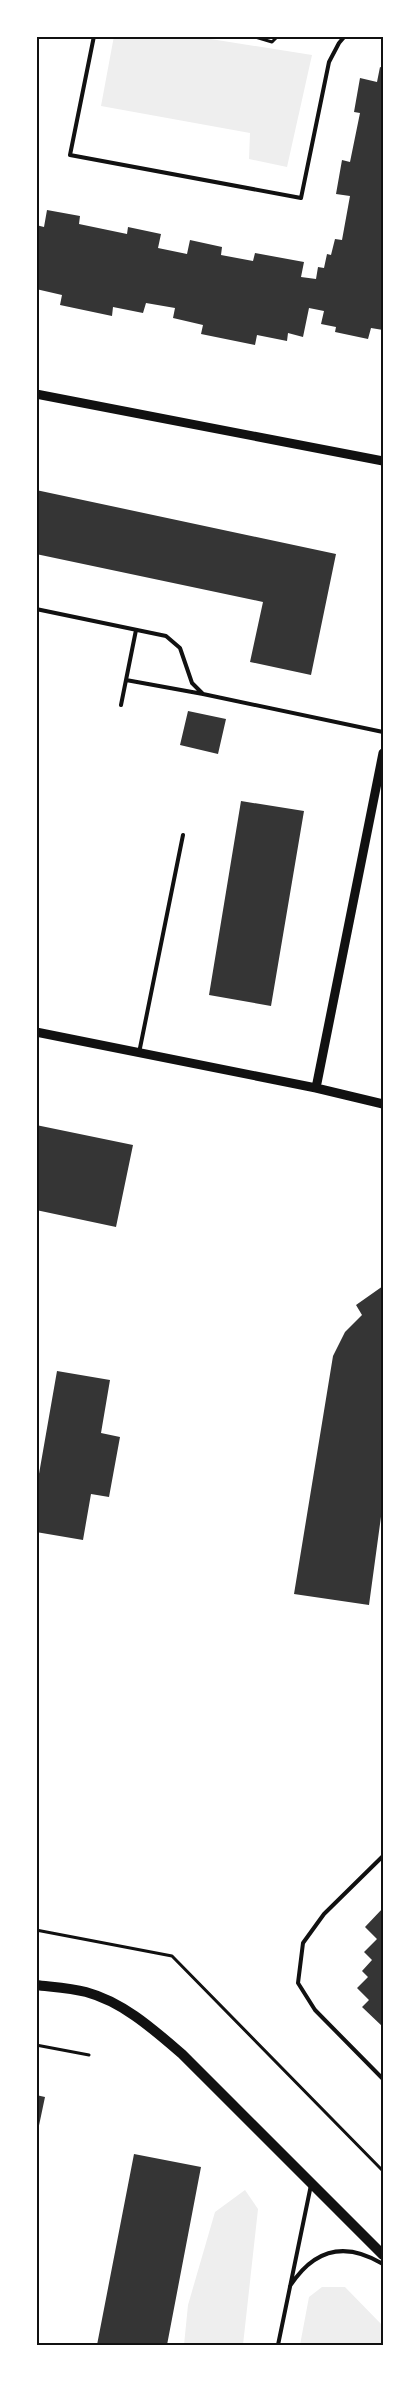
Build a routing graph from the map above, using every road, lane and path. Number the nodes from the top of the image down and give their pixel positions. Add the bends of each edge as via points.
1 (94, 36) edge
2 (252, 36) edge
3 (278, 36) edge
4 (345, 36) edge
5 (36, 394) edge
6 (383, 461) edge
7 (36, 609) edge
8 (136, 630) junction
9 (126, 680) junction
10 (202, 694) junction
11 (121, 705) dead end
12 (383, 732) edge
13 (383, 753) edge
14 (183, 835) dead end
15 (36, 1032) edge
16 (139, 1053) junction
17 (316, 1088) junction
18 (383, 1104) edge
19 (383, 1856) edge
20 (36, 1930) edge
21 (36, 1985) edge
22 (36, 2045) edge
23 (89, 2055) dead end
24 (383, 2079) edge
25 (383, 2171) edge
26 (312, 2182) junction
27 (383, 2256) edge
28 (383, 2264) edge
29 (289, 2287) junction
30 (278, 2345) edge

1 - 4 lane via 70,155 301,198 329,62
2 - 3 path via 272,42
5 - 6 street
7 - 8 lane
8 - 9 lane
8 - 10 lane via 166,636 180,648 192,683
9 - 10 lane
9 - 11 lane
10 - 12 lane
13 - 17 street
14 - 16 lane
15 - 16 street
16 - 17 street
17 - 18 street
19 - 24 lane via 324,1914 303,1943 298,1983 316,2010
20 - 25 path via 172,1956
21 - 26 main road via 86,1992 121,2006 182,2054
22 - 23 path
26 - 27 main road
26 - 29 lane
28 - 29 lane via 349,2250 327,2253 308,2263
29 - 30 lane

